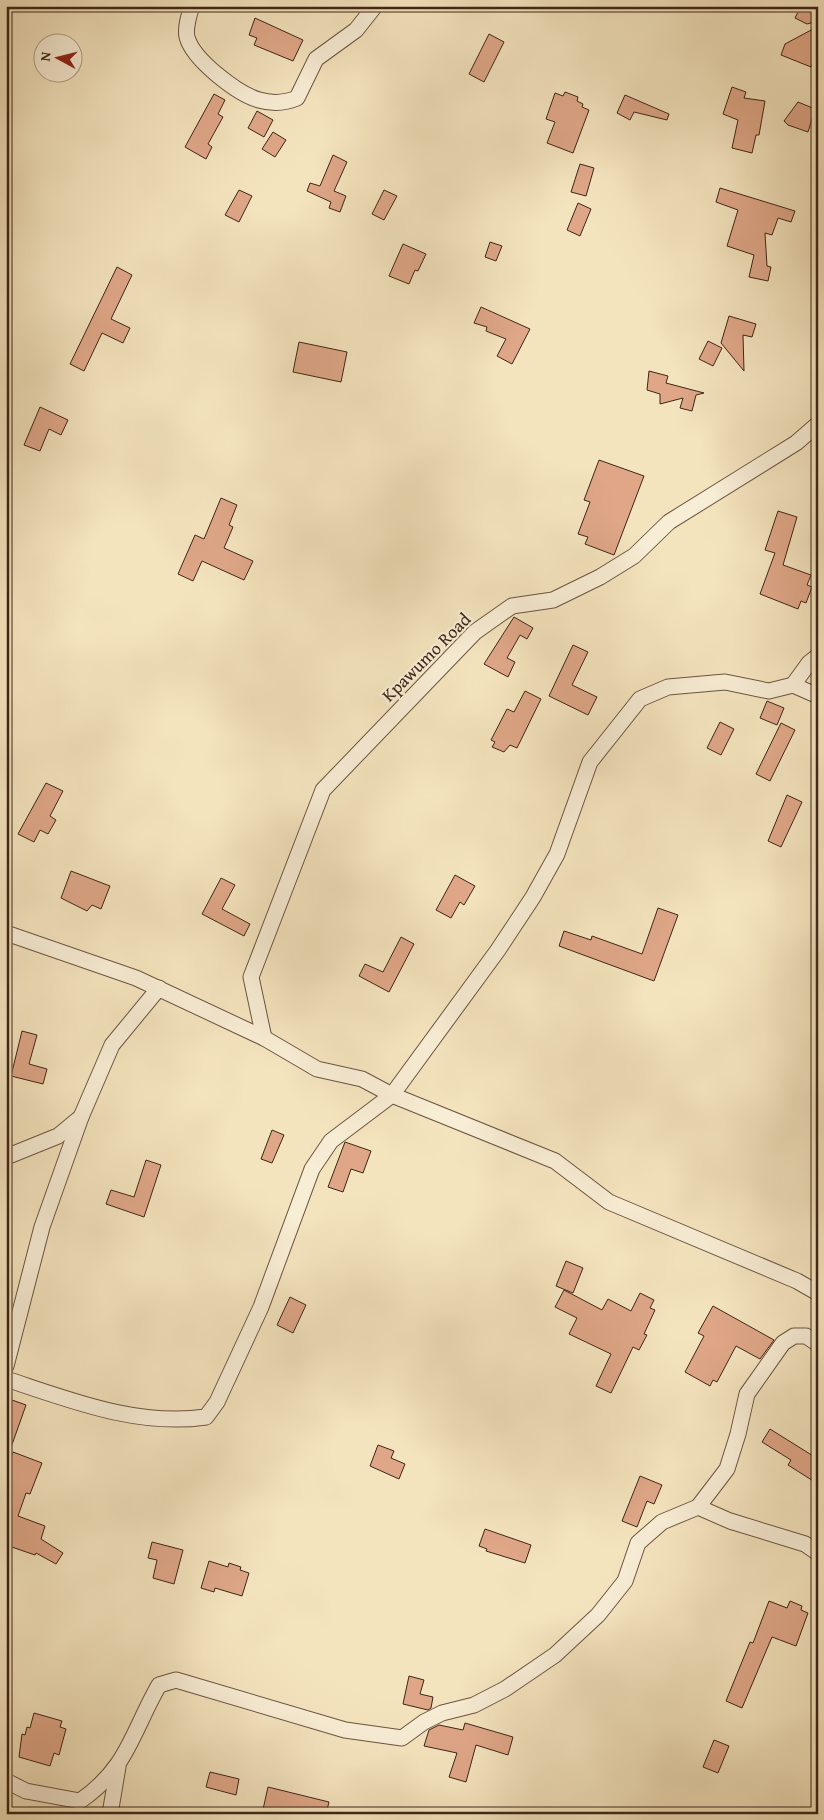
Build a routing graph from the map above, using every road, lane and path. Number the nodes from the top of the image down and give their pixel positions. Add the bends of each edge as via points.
1 (192, 6) edge
2 (375, 6) edge
3 (818, 424) edge
4 (818, 656) edge
5 (793, 685) junction
6 (818, 696) edge
7 (6, 933) edge
8 (159, 988) junction
9 (264, 1038) junction
10 (392, 1095) junction
11 (81, 1117) junction
12 (6, 1157) edge
13 (818, 1294) edge
14 (818, 1344) edge
15 (6, 1366) edge
16 (6, 1379) edge
17 (698, 1507) junction
18 (818, 1553) edge
19 (118, 1765) junction
20 (6, 1782) edge
21 (110, 1814) edge

1 - 2 street via 187,37 219,77 259,100 285,103 297,98 316,59 356,30
3 - 9 street, Kpawumo Road via 796,443 669,522 634,556 600,577 553,600 512,606 475,632 322,790 250,977
4 - 5 street
5 - 6 street
5 - 10 street via 770,691 725,682 668,687 640,699 590,762 557,854 533,897
7 - 8 street
8 - 9 street
8 - 11 street via 112,1045
9 - 10 street via 317,1069 362,1079
10 - 13 street via 555,1161 609,1202 797,1282
10 - 16 street via 331,1141 312,1169 261,1307 217,1402 206,1417 181,1420 117,1413
11 - 12 street via 58,1136
11 - 15 street via 42,1227
14 - 17 street via 806,1336 794,1336 783,1343 747,1394 726,1469
17 - 18 street via 730,1521 805,1544
17 - 19 street via 662,1522 638,1543 625,1582 598,1615 555,1655 505,1689 474,1705 442,1713 402,1738 345,1730 176,1680 159,1685
19 - 20 street via 100,1787 80,1801 26,1791
19 - 21 street

